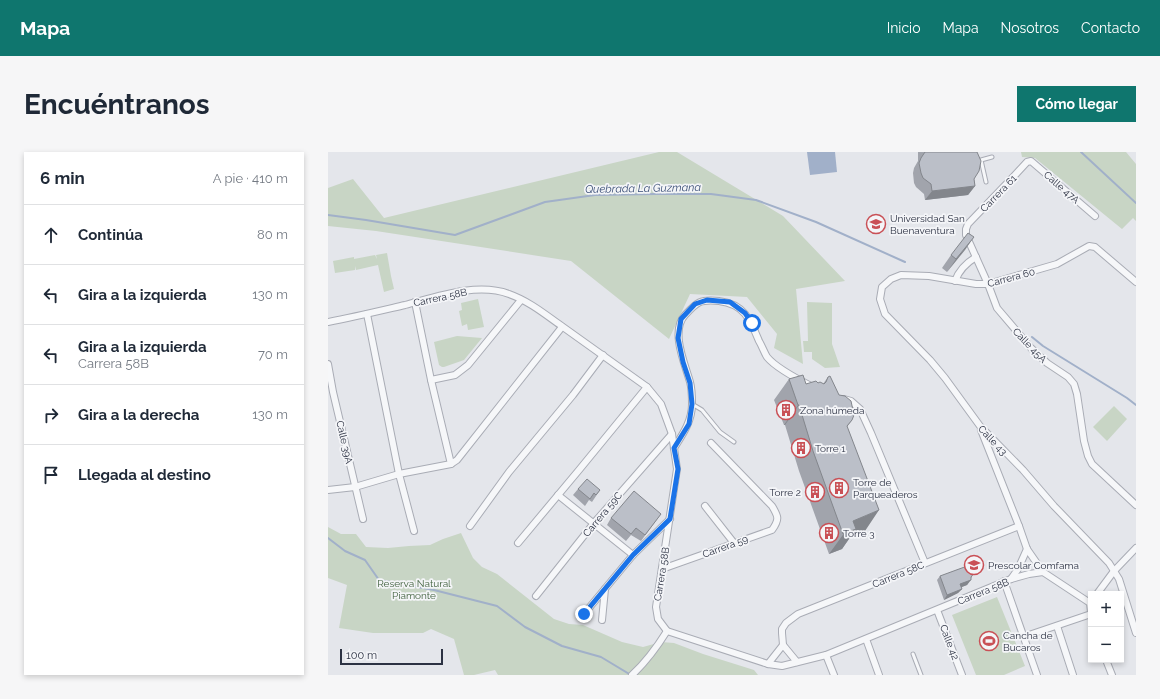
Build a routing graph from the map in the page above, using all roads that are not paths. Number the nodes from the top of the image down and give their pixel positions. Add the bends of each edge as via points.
1 (992, 157) dead end
2 (1027, 162) joint
3 (986, 182) dead end
4 (1095, 216) dead end
5 (968, 224) joint
6 (976, 258) junction
7 (929, 276) joint
8 (955, 281) junction
9 (1136, 282) edge
10 (988, 284) junction
11 (521, 300) junction
12 (415, 302) junction
13 (367, 314) junction
14 (328, 322) edge
15 (562, 327) junction
16 (603, 355) junction
17 (328, 364) edge
18 (431, 380) junction
19 (647, 387) junction
20 (816, 388) joint
21 (812, 394) edge
22 (838, 396) edge
23 (692, 404) junction
24 (980, 426) junction
25 (672, 434) junction
26 (734, 442) dead end
27 (711, 443) dead end
28 (674, 448) junction
29 (452, 464) junction
30 (399, 474) junction
31 (355, 487) junction
32 (328, 490) edge
33 (558, 494) junction
34 (1136, 505) edge
35 (705, 506) dead end
36 (363, 519) dead end
37 (670, 519) junction
38 (594, 523) junction
39 (470, 526) dead end
40 (1018, 526) junction
41 (414, 530) dead end
42 (518, 543) dead end
43 (734, 543) junction
44 (1136, 548) edge
45 (1027, 549) junction
46 (633, 555) junction
47 (925, 563) junction
48 (662, 569) junction
49 (1114, 571) junction
50 (1043, 572) junction
51 (1011, 579) junction
52 (1004, 581) junction
53 (605, 589) junction
54 (1099, 591) edge
55 (536, 596) dead end
56 (1088, 601) edge
57 (937, 610) junction
58 (584, 614) dead end
59 (1088, 614) edge
60 (602, 620) dead end
61 (1056, 626) junction
62 (667, 631) junction
63 (1136, 633) edge
64 (1023, 637) junction
65 (866, 639) junction
66 (783, 646) junction
67 (912, 654) dead end
68 (826, 655) junction
69 (797, 662) junction
70 (1107, 663) edge
71 (768, 664) junction
72 (632, 675) edge
73 (834, 675) edge
74 (879, 675) edge
75 (921, 675) edge
76 (962, 675) edge
77 (1037, 675) edge
78 (1073, 675) edge
79 (1112, 675) edge

1 - 3 lane via 981,160
2 - 4 street, Calle 47A via 1033,162
2 - 5 street, Carrera 61
5 - 6 street, Calle 45A via 966,235
6 - 8 street via 962,268
6 - 10 street, Calle 45A
7 - 8 street, Carrera 60
7 - 24 street, Calle 43 via 901,275 891,279 882,287 880,299 885,314 930,360
8 - 10 street, Carrera 60
9 - 10 street, Carrera 60 via 1095,247 1089,246 1057,264
10 - 34 street, Calle 45A via 997,308 1016,332 1047,363 1074,384 1084,441 1092,464
11 - 12 street, Carrera 58B via 509,294 482,290 446,294
11 - 15 street, Carrera 58B via 537,308
11 - 18 street via 468,365 455,375
12 - 13 street, Carrera 58B
12 - 18 street
13 - 14 street, Carrera 58B
13 - 30 street
15 - 16 street, Carrera 58B
15 - 29 street
16 - 19 street, Carrera 58B
16 - 39 street via 509,472
17 - 31 street, Calle 39A
18 - 29 street
19 - 25 street, Carrera 58B via 661,404
19 - 33 street
20 - 21 lane
20 - 23 street via 800,384 768,358 745,313 730,302 707,300 695,304 681,319 678,338 690,383
22 - 47 street via 851,401 860,409
23 - 26 lane via 702,410 720,432
23 - 28 street via 689,424
24 - 40 street
24 - 49 street, Calle 43
25 - 28 street, Carrera 58B
25 - 38 street, Carrera 59C
27 - 43 street, Carrera 59 via 772,506 777,515 777,523 772,530
28 - 37 street, Carrera 58B via 678,469
29 - 30 street
30 - 31 street
30 - 41 street
31 - 32 street
31 - 36 street, Calle 39A
33 - 38 street
33 - 42 street
35 - 43 street
37 - 46 street
37 - 48 street, Carrera 58B
38 - 46 street
38 - 55 street, Carrera 59C
40 - 45 street
40 - 47 street, Carrera 58C
43 - 48 street, Carrera 59
44 - 49 street
45 - 50 street
45 - 51 street
46 - 53 street
47 - 66 street, Carrera 58C via 798,614 782,629
48 - 62 street, Carrera 58B via 656,607 658,619
49 - 54 street
49 - 63 street, Calle 43 via 1119,579
50 - 51 street, Carrera 58B
50 - 56 street
51 - 52 street, Carrera 58B
52 - 57 street, Carrera 58B
52 - 64 street
53 - 58 street
53 - 60 street
57 - 65 street, Carrera 58B
57 - 76 street, Calle 42
59 - 61 street
61 - 64 street
61 - 78 street
62 - 71 street, Carrera 58B
62 - 72 street via 655,650
64 - 77 street
65 - 68 street, Carrera 58B
65 - 74 street
66 - 69 street
66 - 71 street
67 - 75 lane
68 - 69 street, Carrera 58B
68 - 73 street
69 - 71 street, Carrera 58B via 782,666
70 - 79 street

